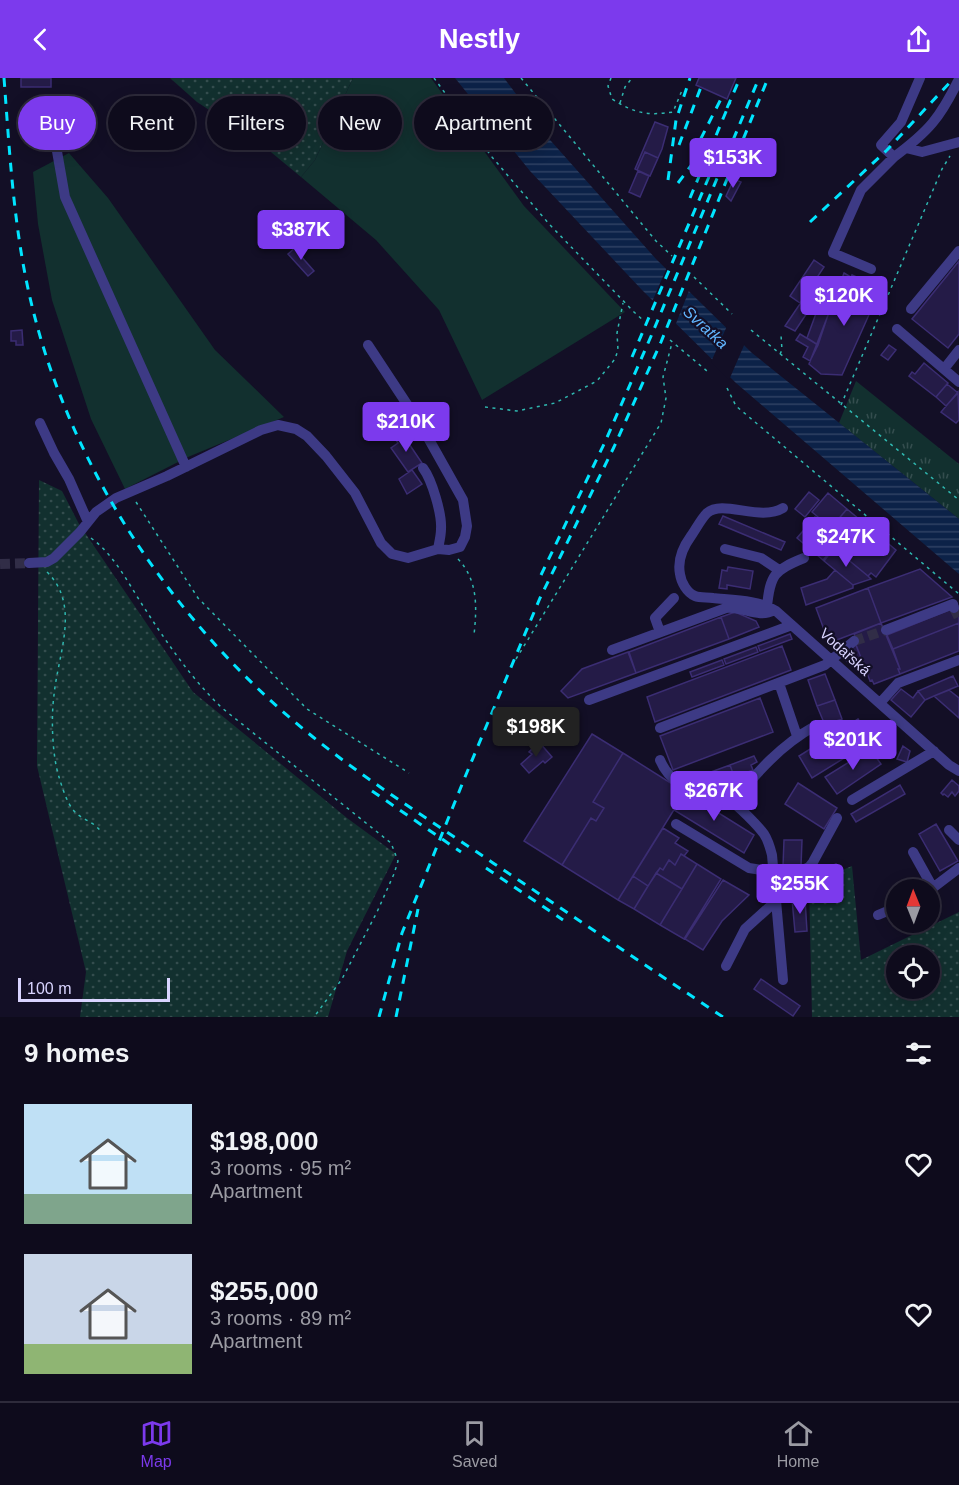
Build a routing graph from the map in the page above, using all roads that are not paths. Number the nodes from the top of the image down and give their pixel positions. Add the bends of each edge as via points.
1 (920, 78) edge
2 (959, 79) edge
3 (959, 142) edge
4 (906, 148) junction
5 (57, 150) edge
6 (894, 157) junction
7 (959, 251) edge
8 (871, 269) dead end
9 (911, 309) dead end
10 (897, 329) dead end
11 (368, 345) dead end
12 (959, 350) edge
13 (944, 369) junction
14 (959, 382) edge
15 (40, 423) dead end
16 (186, 467) junction
17 (423, 468) dead end
18 (783, 508) dead end
19 (88, 522) junction
20 (438, 549) junction
21 (725, 549) dead end
22 (804, 558) dead end
23 (34, 563) tunnel mouth
24 (779, 570) junction
25 (674, 598) dead end
26 (770, 608) junction
27 (954, 608) dead end
28 (792, 625) junction
29 (886, 630) tunnel mouth
30 (660, 633) junction
31 (854, 640) tunnel mouth
32 (612, 650) dead end
33 (959, 660) edge
34 (832, 661) junction
35 (779, 683) junction
36 (589, 700) dead end
37 (880, 703) junction
38 (815, 726) dead end
39 (660, 728) dead end
40 (798, 736) junction
41 (934, 751) junction
42 (660, 760) dead end
43 (959, 771) edge
44 (852, 800) dead end
45 (733, 802) junction
46 (837, 818) dead end
47 (676, 824) dead end
48 (949, 830) dead end
49 (959, 840) edge
50 (913, 852) dead end
51 (959, 868) edge
52 (774, 872) junction
53 (926, 879) edge
54 (940, 882) edge
55 (776, 901) junction
56 (886, 912) edge
57 (878, 915) dead end
58 (726, 966) dead end
59 (783, 980) dead end

1 - 6 street via 901,122 881,145
2 - 4 street via 937,119
3 - 4 street via 922,152
4 - 6 street
5 - 16 street via 65,197
6 - 8 street via 861,190 832,253
7 - 9 street
10 - 13 street
11 - 20 street via 422,427 463,500 467,526 460,547
12 - 13 street
13 - 14 street
15 - 19 street
16 - 19 street via 116,498
16 - 20 street via 261,430 291,426 307,436 342,476 386,549 400,558
17 - 20 street via 437,507 441,529
18 - 26 street, Vodařská via 775,513 714,509 685,544 679,561 681,579 693,596
19 - 23 street via 54,558
21 - 24 street via 761,558
22 - 24 street
24 - 26 street via 770,581
25 - 30 street via 655,618
26 - 28 street, Vodařská
26 - 30 street via 764,614 726,608
27 - 29 street via 953,604
28 - 34 street, Vodařská
28 - 36 street
30 - 32 street
31 - 34 street
33 - 37 street via 898,683
34 - 35 street
34 - 37 street, Vodařská
35 - 39 street
35 - 40 street
37 - 41 street, Vodařská
38 - 40 street
40 - 45 street via 766,762
41 - 43 street, Vodařská
41 - 44 street
42 - 45 street via 670,776 688,788
45 - 52 street via 763,832 770,844
46 - 52 street via 809,867
47 - 52 street via 749,868
48 - 49 street
50 - 53 street
51 - 54 street
52 - 55 street
55 - 58 street via 745,929
55 - 59 street
56 - 57 street

